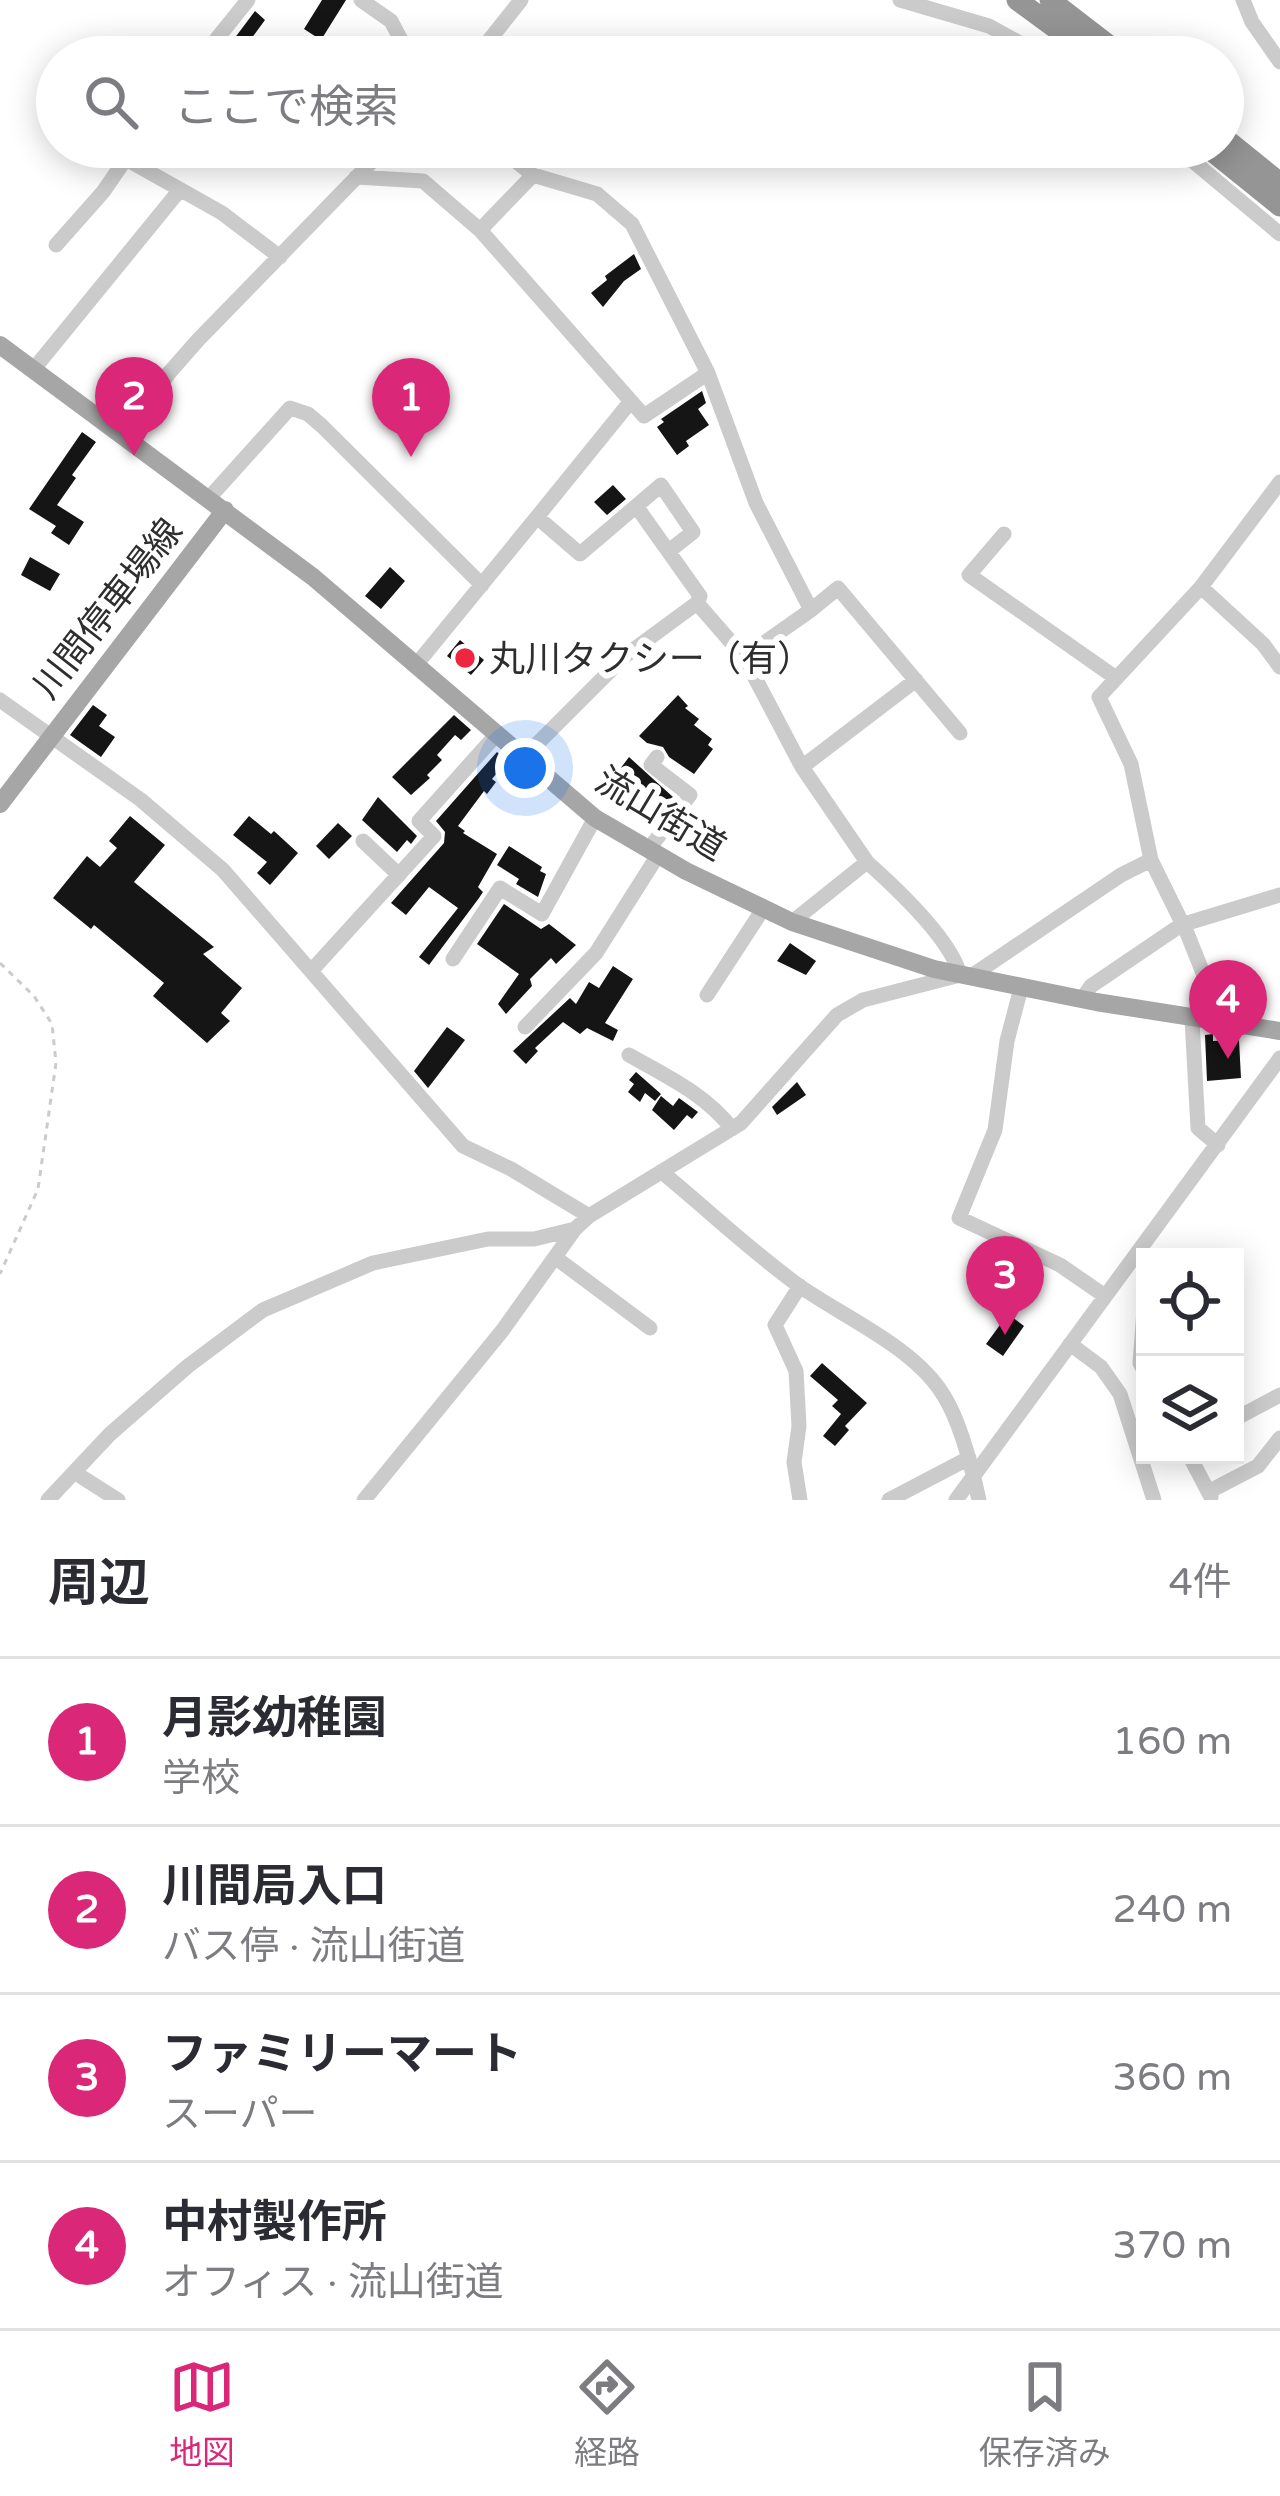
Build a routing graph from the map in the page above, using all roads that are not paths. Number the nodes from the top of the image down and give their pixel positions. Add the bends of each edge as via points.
1 (248, 0) edge
2 (362, 0) edge
3 (520, 0) edge
4 (900, 0) edge
5 (1017, 0) edge
6 (1050, 0) edge
7 (1243, 0) edge
8 (219, 36) edge
9 (400, 36) edge
10 (492, 36) edge
11 (1007, 36) edge
12 (1066, 36) edge
13 (1097, 36) edge
14 (1280, 62) edge
15 (1244, 154) edge
16 (118, 168) edge
17 (149, 168) edge
18 (365, 168) edge
19 (524, 168) edge
20 (1201, 168) edge
21 (1233, 168) edge
22 (533, 175) junction
23 (356, 177) junction
24 (1280, 184) edge
25 (179, 191) junction
26 (1280, 206) edge
27 (480, 230) junction
28 (1280, 234) edge
29 (56, 245) dead end
30 (280, 257) junction
31 (0, 345) edge
32 (33, 370) junction
33 (708, 373) junction
34 (631, 400) junction
35 (125, 438) junction
36 (1280, 482) edge
37 (217, 504) junction
38 (636, 506) junction
39 (537, 518) junction
40 (1004, 534) dead end
41 (669, 551) junction
42 (482, 585) junction
43 (1201, 587) junction
44 (697, 603) junction
45 (811, 610) junction
46 (743, 656) junction
47 (416, 665) junction
48 (1280, 667) edge
49 (1116, 678) junction
50 (916, 680) junction
51 (0, 700) edge
52 (960, 733) dead end
53 (51, 735) junction
54 (496, 735) junction
55 (657, 757) dead end
56 (523, 758) junction
57 (802, 766) junction
58 (0, 804) edge
59 (595, 818) junction
60 (363, 842) dead end
61 (653, 852) junction
62 (1151, 860) junction
63 (867, 862) junction
64 (399, 875) junction
65 (1280, 895) edge
66 (764, 909) junction
67 (792, 922) junction
68 (1181, 925) junction
69 (453, 959) dead end
70 (312, 970) junction
71 (965, 976) junction
72 (1021, 988) junction
73 (707, 995) dead end
74 (1082, 999) junction
75 (1192, 1019) junction
76 (1223, 1023) junction
77 (525, 1027) dead end
78 (1280, 1031) edge
79 (629, 1055) dead end
80 (1280, 1058) edge
81 (732, 1130) junction
82 (1218, 1144) junction
83 (663, 1173) junction
84 (589, 1216) junction
85 (575, 1228) junction
86 (1151, 1233) junction
87 (1150, 1248) edge
88 (556, 1258) junction
89 (800, 1286) junction
90 (1105, 1296) junction
91 (650, 1328) dead end
92 (1070, 1344) junction
93 (1280, 1395) edge
94 (1244, 1414) edge
95 (1280, 1438) edge
96 (969, 1458) junction
97 (1193, 1464) edge
98 (76, 1474) junction
99 (974, 1477) junction
100 (1209, 1497) edge
101 (370, 1498) edge
102 (48, 1500) edge
103 (118, 1500) edge
104 (800, 1500) edge
105 (889, 1500) edge
106 (956, 1500) edge
107 (980, 1500) edge
108 (1154, 1500) edge

1 - 8 street
2 - 9 street
3 - 10 street
4 - 11 street
5 - 12 highway
6 - 13 highway
7 - 14 street
15 - 24 highway
16 - 29 street
17 - 25 street
18 - 23 street
19 - 22 street
20 - 28 street
21 - 26 highway
22 - 27 street
22 - 33 street via 597,194 632,224
23 - 27 street via 423,181
23 - 30 street
25 - 30 street
25 - 32 street
27 - 34 street
30 - 35 street via 170,373
31 - 32 main road, 流山街道
32 - 35 main road, 流山街道
33 - 34 street via 644,416
33 - 45 street via 756,503
34 - 39 street
35 - 37 main road, 流山街道
36 - 43 street
37 - 42 street via 290,408 322,426
37 - 47 main road, 流山街道
37 - 53 main road, 川間停車場線
38 - 39 street via 580,554
38 - 41 street
38 - 41 street via 661,485 693,532
39 - 42 street
40 - 49 street via 969,575
41 - 44 street
42 - 47 street
43 - 48 street
43 - 49 street
44 - 46 street
44 - 56 street via 625,656
45 - 46 street
45 - 50 street via 838,588
46 - 57 street
47 - 54 main road, 流山街道
49 - 62 street via 1099,697 1131,764
50 - 52 street
50 - 57 street
51 - 53 street
53 - 58 main road, 川間停車場線
53 - 70 street via 184,834
54 - 56 main road, 流山街道
54 - 64 street via 419,821 434,836
55 - 61 street via 651,765 690,794
56 - 59 main road, 流山街道
57 - 63 street
59 - 61 main road, 流山街道
59 - 69 street via 542,914 500,888
60 - 64 street
61 - 66 main road, 流山街道
61 - 77 street via 596,953
62 - 68 street
62 - 71 street
63 - 67 street
63 - 71 street
64 - 70 street
65 - 68 street
66 - 67 main road, 流山街道
66 - 73 street
67 - 71 main road, 流山街道
68 - 74 street
68 - 76 street
70 - 84 street via 464,1146
71 - 72 main road, 流山街道
71 - 81 street via 863,1000 837,1015
72 - 74 main road, 流山街道
72 - 90 street via 995,1130 958,1218 1060,1265
74 - 75 main road, 流山街道
75 - 76 main road, 流山街道
75 - 82 street via 1198,1128
76 - 78 main road, 流山街道
79 - 81 street via 693,1093
80 - 82 street
81 - 83 street
82 - 86 street
83 - 84 street
83 - 89 street
84 - 85 street
85 - 88 street
85 - 98 street via 373,1263 263,1310 110,1434
86 - 87 street
86 - 90 street
88 - 91 street
88 - 101 street
89 - 96 street via 924,1372 945,1396
89 - 104 street via 775,1325 796,1371
90 - 92 street
92 - 99 street
92 - 108 street via 1120,1394
93 - 94 street
95 - 100 street via 1258,1466
96 - 99 street
96 - 105 street
97 - 100 street
98 - 102 street
98 - 103 street
99 - 106 street
99 - 107 street

